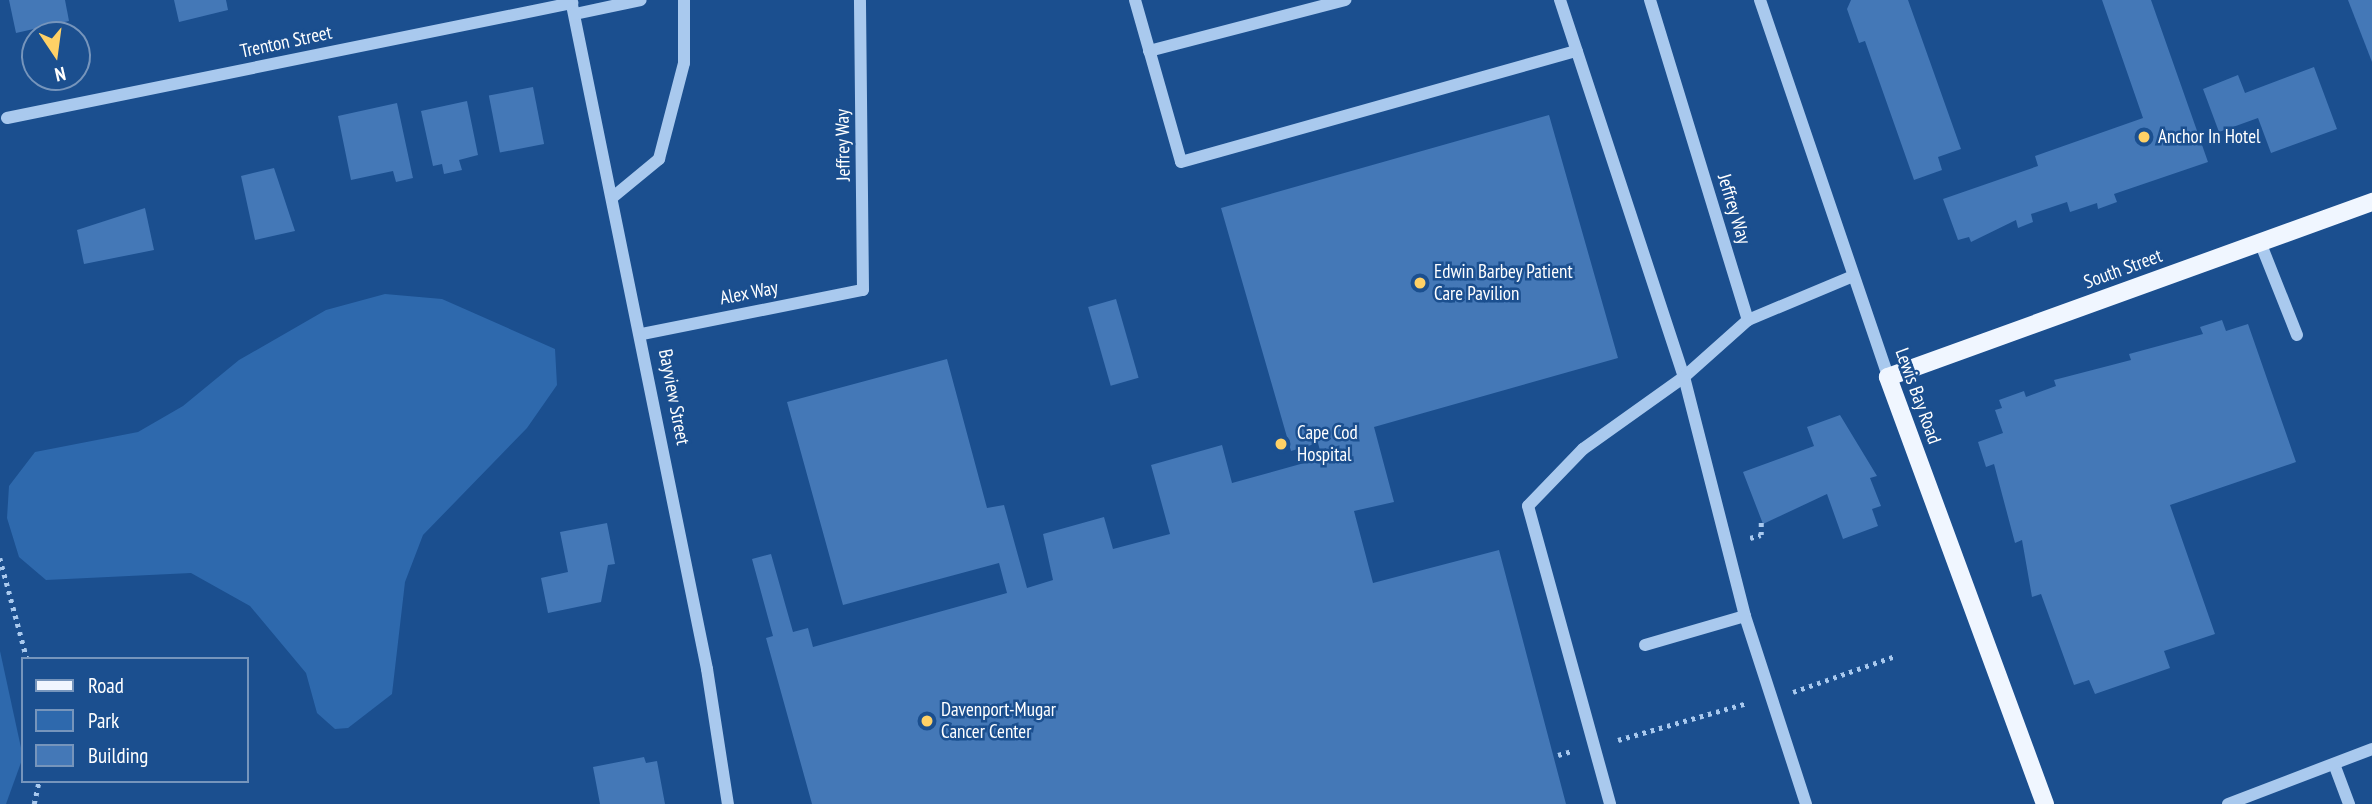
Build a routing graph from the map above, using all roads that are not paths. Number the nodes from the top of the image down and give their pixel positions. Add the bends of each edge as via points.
1 (641, 0) edge
2 (684, 0) edge
3 (860, 0) edge
4 (1135, 0) edge
5 (1345, 0) edge
6 (1560, 0) edge
7 (1650, 0) edge
8 (1760, 0) edge
9 (573, 6) edge
10 (1149, 51) junction
11 (1577, 51) junction
12 (8, 118) dead end
13 (613, 197) junction
14 (2372, 202) edge
15 (2260, 242) junction
16 (1853, 276) junction
17 (863, 290) joint
18 (1748, 320) junction
19 (642, 334) junction
20 (2297, 335) dead end
21 (1684, 377) junction
22 (1888, 377) junction
23 (1745, 616) junction
24 (1645, 645) dead end
25 (2372, 749) edge
26 (2334, 764) junction
27 (728, 804) edge
28 (1610, 804) edge
29 (1806, 804) edge
30 (2045, 804) edge
31 (2228, 804) edge
32 (2349, 804) edge

1 - 9 street
2 - 13 street via 684,63 659,159
3 - 17 street, Jeffrey Way
4 - 10 street
5 - 10 street
6 - 11 street
7 - 18 street, Jeffrey Way
8 - 16 street, Lewis Bay Road
9 - 12 street, Trenton Street
9 - 13 street, Bayview Street
10 - 11 street via 1181,162
11 - 21 street
13 - 19 street, Bayview Street
14 - 15 main road, South Street
15 - 20 street
15 - 22 main road, South Street
16 - 18 street
16 - 22 street, Lewis Bay Road
17 - 19 street, Alex Way
18 - 21 street
19 - 27 street, Bayview Street
21 - 23 street
21 - 28 street via 1583,449 1528,506
22 - 30 main road, Lewis Bay Road
23 - 24 street
23 - 29 street
25 - 26 street
26 - 31 street
26 - 32 street

